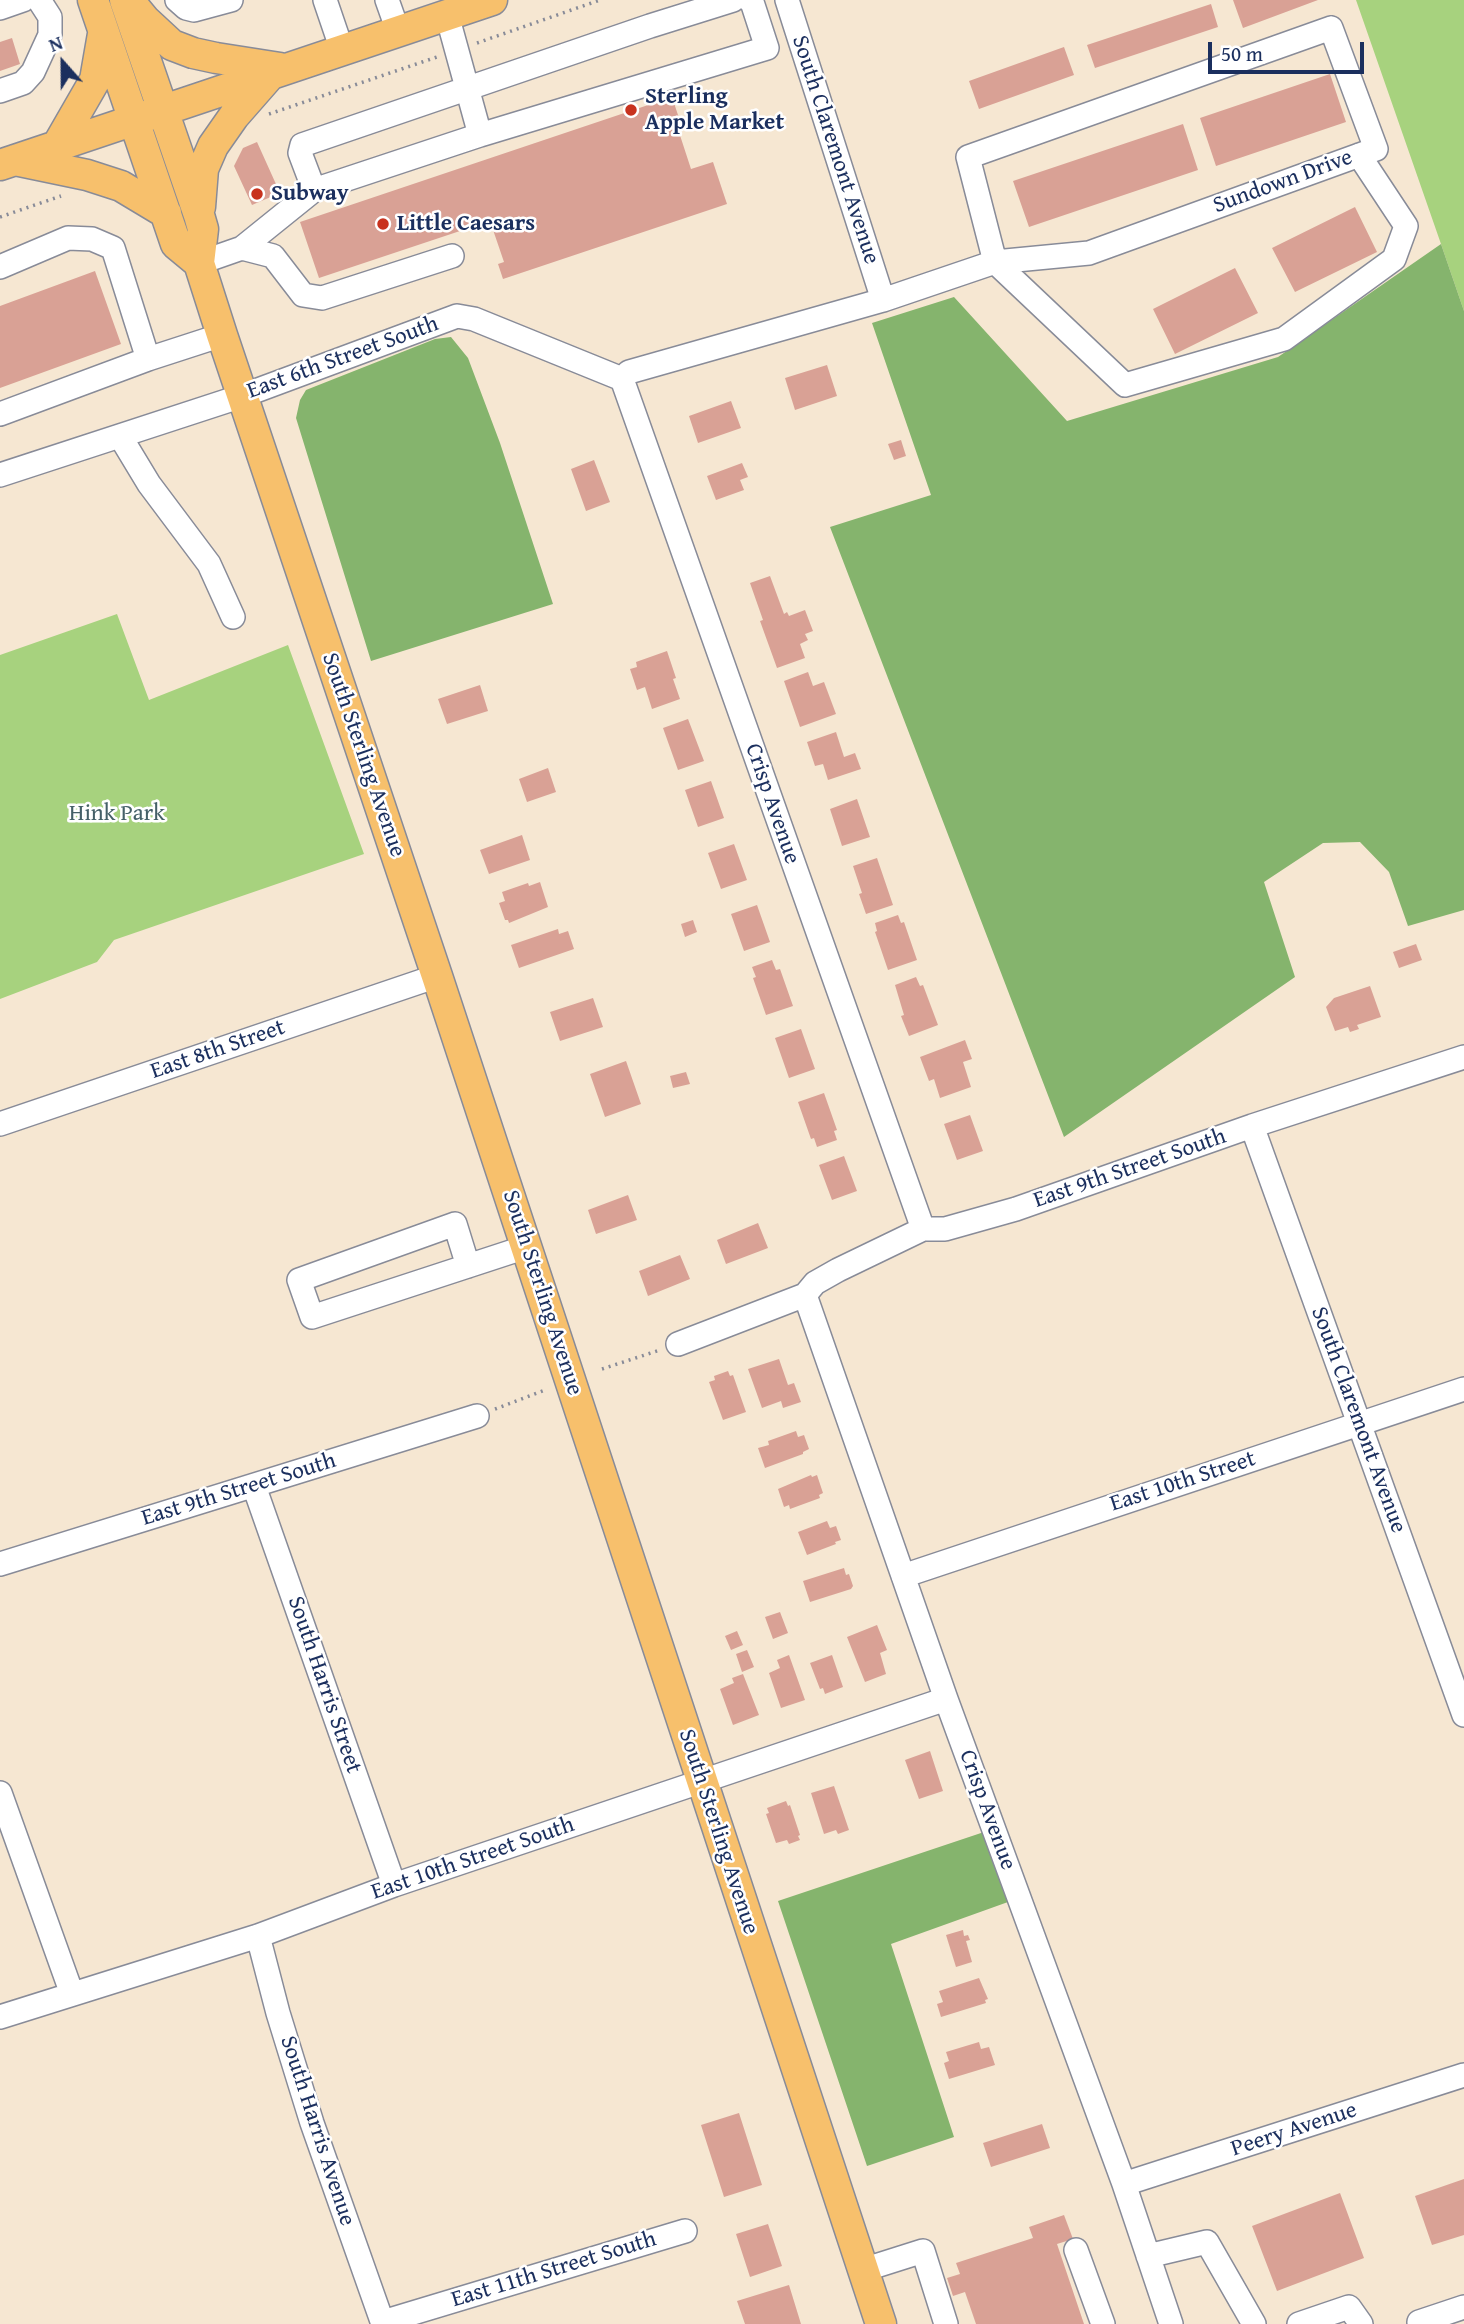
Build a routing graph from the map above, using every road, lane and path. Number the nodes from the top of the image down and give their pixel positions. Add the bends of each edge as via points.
1 (23, 0) edge
2 (39, 0) edge
3 (93, 0) edge
4 (127, 0) edge
5 (177, 0) edge
6 (231, 0) edge
7 (325, 0) edge
8 (387, 0) edge
9 (492, 0) edge
10 (600, 0) edge
11 (733, 0) edge
12 (749, 0) edge
13 (788, 0) edge
14 (0, 8) edge
15 (447, 15) junction
16 (104, 30) junction
17 (398, 32) junction
18 (800, 38) junction
19 (767, 48) junction
20 (342, 50) junction
21 (457, 50) junction
22 (279, 71) junction
23 (467, 88) junction
24 (0, 91) edge
25 (163, 110) junction
26 (267, 115) dead end
27 (134, 120) junction
28 (480, 135) junction
29 (57, 146) junction
30 (1359, 155) junction
31 (7, 163) edge
32 (314, 190) junction
33 (68, 193) dead end
34 (166, 213) junction
35 (199, 215) junction
36 (0, 217) edge
37 (242, 248) junction
38 (452, 256) dead end
39 (995, 262) junction
40 (199, 264) junction
41 (0, 267) edge
42 (883, 300) junction
43 (222, 335) junction
44 (148, 359) junction
45 (622, 379) junction
46 (242, 396) junction
47 (0, 414) edge
48 (120, 436) junction
49 (0, 475) edge
50 (233, 617) dead end
51 (437, 976) junction
52 (1464, 1057) edge
53 (0, 1124) edge
54 (1252, 1126) junction
55 (923, 1229) junction
56 (526, 1247) junction
57 (468, 1266) junction
58 (804, 1295) junction
59 (678, 1344) joint
60 (602, 1369) dead end
61 (1464, 1389) edge
62 (545, 1390) dead end
63 (477, 1416) joint
64 (1360, 1424) junction
65 (254, 1486) junction
66 (0, 1564) edge
67 (903, 1576) junction
68 (946, 1699) junction
69 (1464, 1715) edge
70 (702, 1782) junction
71 (0, 1793) edge
72 (394, 1885) junction
73 (258, 1936) junction
74 (72, 1994) junction
75 (0, 2017) edge
76 (1464, 2075) edge
77 (1124, 2184) junction
78 (685, 2231) dead end
79 (1076, 2250) dead end
80 (1148, 2256) junction
81 (863, 2270) junction
82 (1464, 2307) edge
83 (1419, 2322) dead end
84 (383, 2323) edge
85 (881, 2324) edge
86 (946, 2324) edge
87 (1102, 2324) edge
88 (1171, 2324) edge
89 (1254, 2324) edge
90 (1299, 2324) edge
91 (1361, 2324) edge

1 - 14 street
2 - 24 street via 50,17 50,35 33,72 23,83
3 - 16 main road, South Sterling Avenue
4 - 22 main road via 172,46
4 - 25 main road, South Sterling Avenue
5 - 6 street via 194,10
7 - 20 street
8 - 17 street
9 - 15 main road
10 - 21 path
11 - 23 street
12 - 19 street
13 - 18 street, South Claremont Avenue
15 - 17 main road
15 - 21 street
16 - 27 main road, South Sterling Avenue
16 - 29 main road via 95,80
17 - 20 main road
18 - 19 street
18 - 42 street, South Claremont Avenue
19 - 28 street
20 - 22 main road
21 - 23 street
21 - 26 path
22 - 25 main road
22 - 35 main road via 234,116 213,146 203,169
23 - 28 street
23 - 32 street via 302,145 300,153
25 - 27 main road
25 - 35 main road, South Sterling Avenue
27 - 29 main road
27 - 34 main road, South Sterling Avenue
28 - 32 street
29 - 31 main road
30 - 39 street, Sundown Drive via 1089,253
30 - 39 street via 1406,226 1394,260 1284,339 1125,385
30 - 39 street, Sundown Drive via 1376,149 1331,28 968,157
31 - 34 main road via 88,175 121,186
32 - 37 street
33 - 36 path
34 - 40 main road, South Sterling Avenue via 176,244
35 - 40 main road, South Sterling Avenue via 203,229
37 - 38 street via 273,256 303,295 322,298
37 - 40 street
39 - 42 street, Sundown Drive
40 - 43 main road, South Sterling Avenue
41 - 44 street via 68,238 92,239 113,248
42 - 45 street via 629,372
43 - 44 street
43 - 46 main road, South Sterling Avenue
44 - 47 street
45 - 46 street, East 6th Street South via 457,316
45 - 55 street, Crisp Avenue
46 - 48 street, East 6th Street South
46 - 51 main road, South Sterling Avenue
48 - 49 street, East 6th Street South
48 - 50 street via 149,484 209,564
51 - 53 street, East 8th Street
51 - 56 main road, South Sterling Avenue
52 - 54 street, East 9th Street South
54 - 55 street, East 9th Street South via 1016,1209 945,1229
54 - 64 street, South Claremont Avenue
55 - 58 street, East 9th Street South via 838,1270
56 - 57 street
56 - 70 main road, South Sterling Avenue
57 - 57 street via 455,1224 299,1280 312,1317
58 - 59 street, East 9th Street South
58 - 67 street, Crisp Avenue
59 - 60 path
61 - 64 street, East 10th Street
62 - 63 path
63 - 65 street, East 9th Street South
64 - 67 street, East 10th Street
64 - 69 street, South Claremont Avenue
65 - 66 street, East 9th Street South
65 - 72 street, South Harris Street
67 - 68 street, Crisp Avenue
68 - 70 street, East 10th Street South
68 - 77 street, Crisp Avenue
70 - 72 street, East 10th Street South
70 - 81 main road, South Sterling Avenue
71 - 74 street
72 - 73 street, East 10th Street South
73 - 74 street, East 10th Street South
73 - 84 street, South Harris Avenue via 312,2123
74 - 75 street, East 10th Street South
76 - 77 street, Peery Avenue
77 - 80 street, Crisp Avenue
78 - 84 street, East 11th Street South
79 - 87 street
80 - 88 street, Crisp Avenue
80 - 89 street via 1207,2242
81 - 85 main road, South Sterling Avenue
81 - 86 street via 923,2251
82 - 83 street
90 - 91 street via 1349,2307

